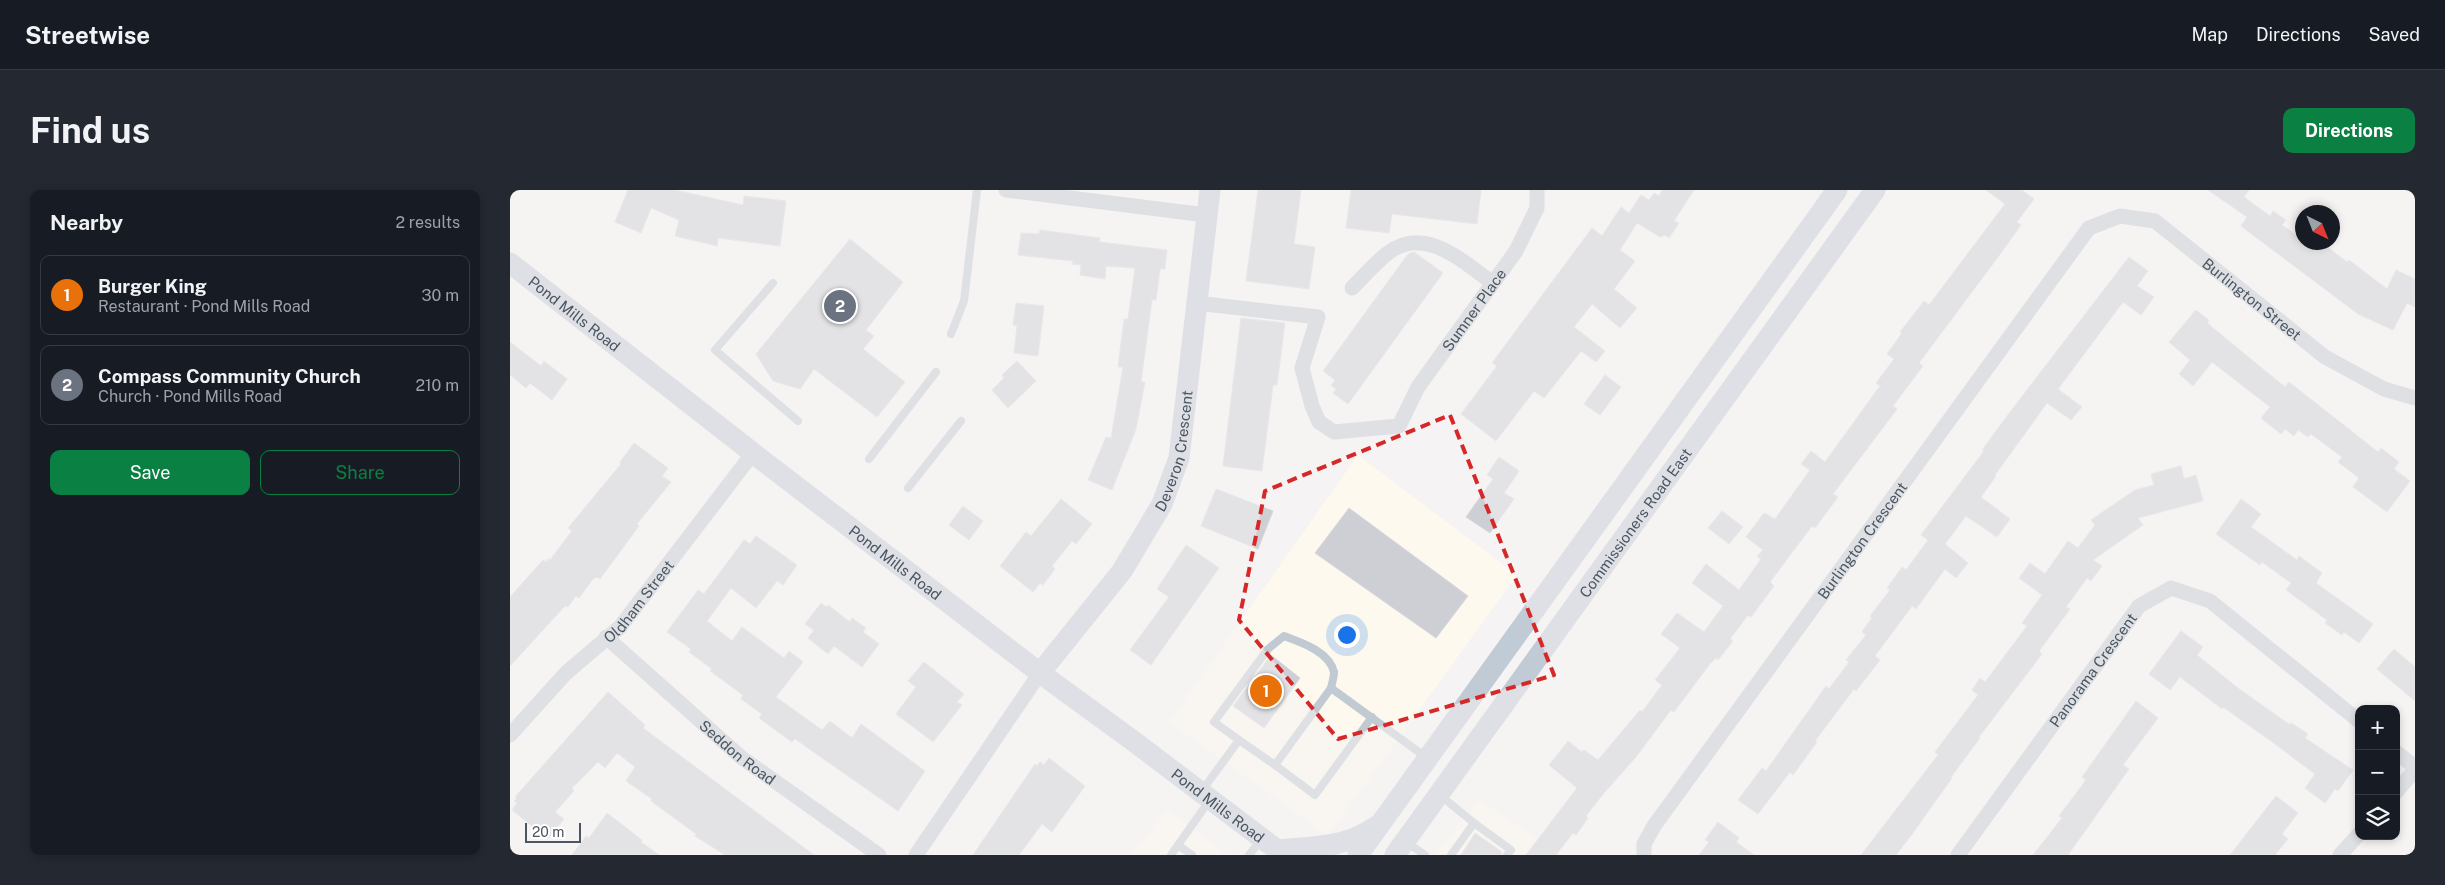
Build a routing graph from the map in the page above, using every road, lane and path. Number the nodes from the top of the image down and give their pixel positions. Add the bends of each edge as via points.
1 (977, 190) edge
2 (1006, 190) edge
3 (1210, 190) edge
4 (1537, 190) edge
5 (1837, 190) edge
6 (1875, 190) edge
7 (1206, 216) junction
8 (2089, 228) joint
9 (510, 262) edge
10 (773, 283) dead end
11 (1493, 283) junction
12 (1352, 288) dead end
13 (1196, 303) junction
14 (951, 334) dead end
15 (936, 372) dead end
16 (2415, 398) edge
17 (798, 421) dead end
18 (961, 421) dead end
19 (753, 454) junction
20 (869, 459) dead end
21 (908, 488) dead end
22 (606, 637) junction
23 (1040, 673) junction
24 (1331, 688) junction
25 (1372, 718) junction
26 (2355, 718) edge
27 (510, 735) edge
28 (1239, 740) junction
29 (2400, 756) edge
30 (1428, 759) junction
31 (1275, 765) junction
32 (2415, 769) edge
33 (2400, 787) edge
34 (1438, 793) junction
35 (1206, 795) junction
36 (1384, 821) junction
37 (1474, 823) junction
38 (2355, 838) edge
39 (1178, 845) junction
40 (1275, 850) edge
41 (1397, 851) edge
42 (879, 855) edge
43 (916, 855) edge
44 (1171, 855) edge
45 (1192, 855) edge
46 (1249, 855) edge
47 (1358, 855) edge
48 (1425, 855) edge
49 (1451, 855) edge
50 (1507, 855) edge
51 (1644, 855) edge
52 (1958, 855) edge
53 (2340, 855) edge

1 - 14 lane via 964,301
2 - 7 street
3 - 7 main road, Deveron Crescent
4 - 11 street, Sumner Place via 1537,208 1516,251
5 - 30 main road, Commissioners Road East
6 - 34 main road, Commissioners Road East
7 - 13 main road, Deveron Crescent
8 - 16 street, Burlington Street via 2120,216 2155,221 2325,357 2384,389
8 - 51 street, Burlington Crescent via 1654,826 1644,844
9 - 19 main road, Pond Mills Road
10 - 17 lane via 716,350
11 - 12 street via 1444,248 1418,242 1389,251
11 - 13 street, Sumner Place via 1418,387 1400,426 1334,432 1319,422 1302,368 1318,317
13 - 23 main road, Deveron Crescent via 1179,458 1162,504 1122,571
15 - 20 lane
18 - 21 lane
19 - 22 street, Oldham Street via 620,627
19 - 23 main road, Pond Mills Road
22 - 27 street, Oldham Street via 566,673
22 - 42 street, Seddon Road via 742,758
23 - 35 main road, Pond Mills Road
23 - 43 street
24 - 25 lane
24 - 28 lane via 1334,672 1325,658 1306,644 1284,636 1268,648 1214,722
24 - 31 lane
25 - 30 lane
25 - 31 lane via 1315,795
26 - 52 street, Panorama Crescent via 2210,601 2170,588 2139,606
28 - 31 lane
28 - 35 lane
29 - 32 street
30 - 36 main road, Commissioners Road East
32 - 33 street
34 - 37 lane
34 - 41 main road, Commissioners Road East
35 - 39 lane
35 - 40 main road, Pond Mills Road
36 - 40 main road via 1362,837 1336,845
36 - 47 main road, Commissioners Road East
37 - 49 lane
37 - 50 lane via 1489,838 1511,850
38 - 53 street
39 - 44 lane
39 - 45 lane
40 - 46 lane
41 - 48 lane

